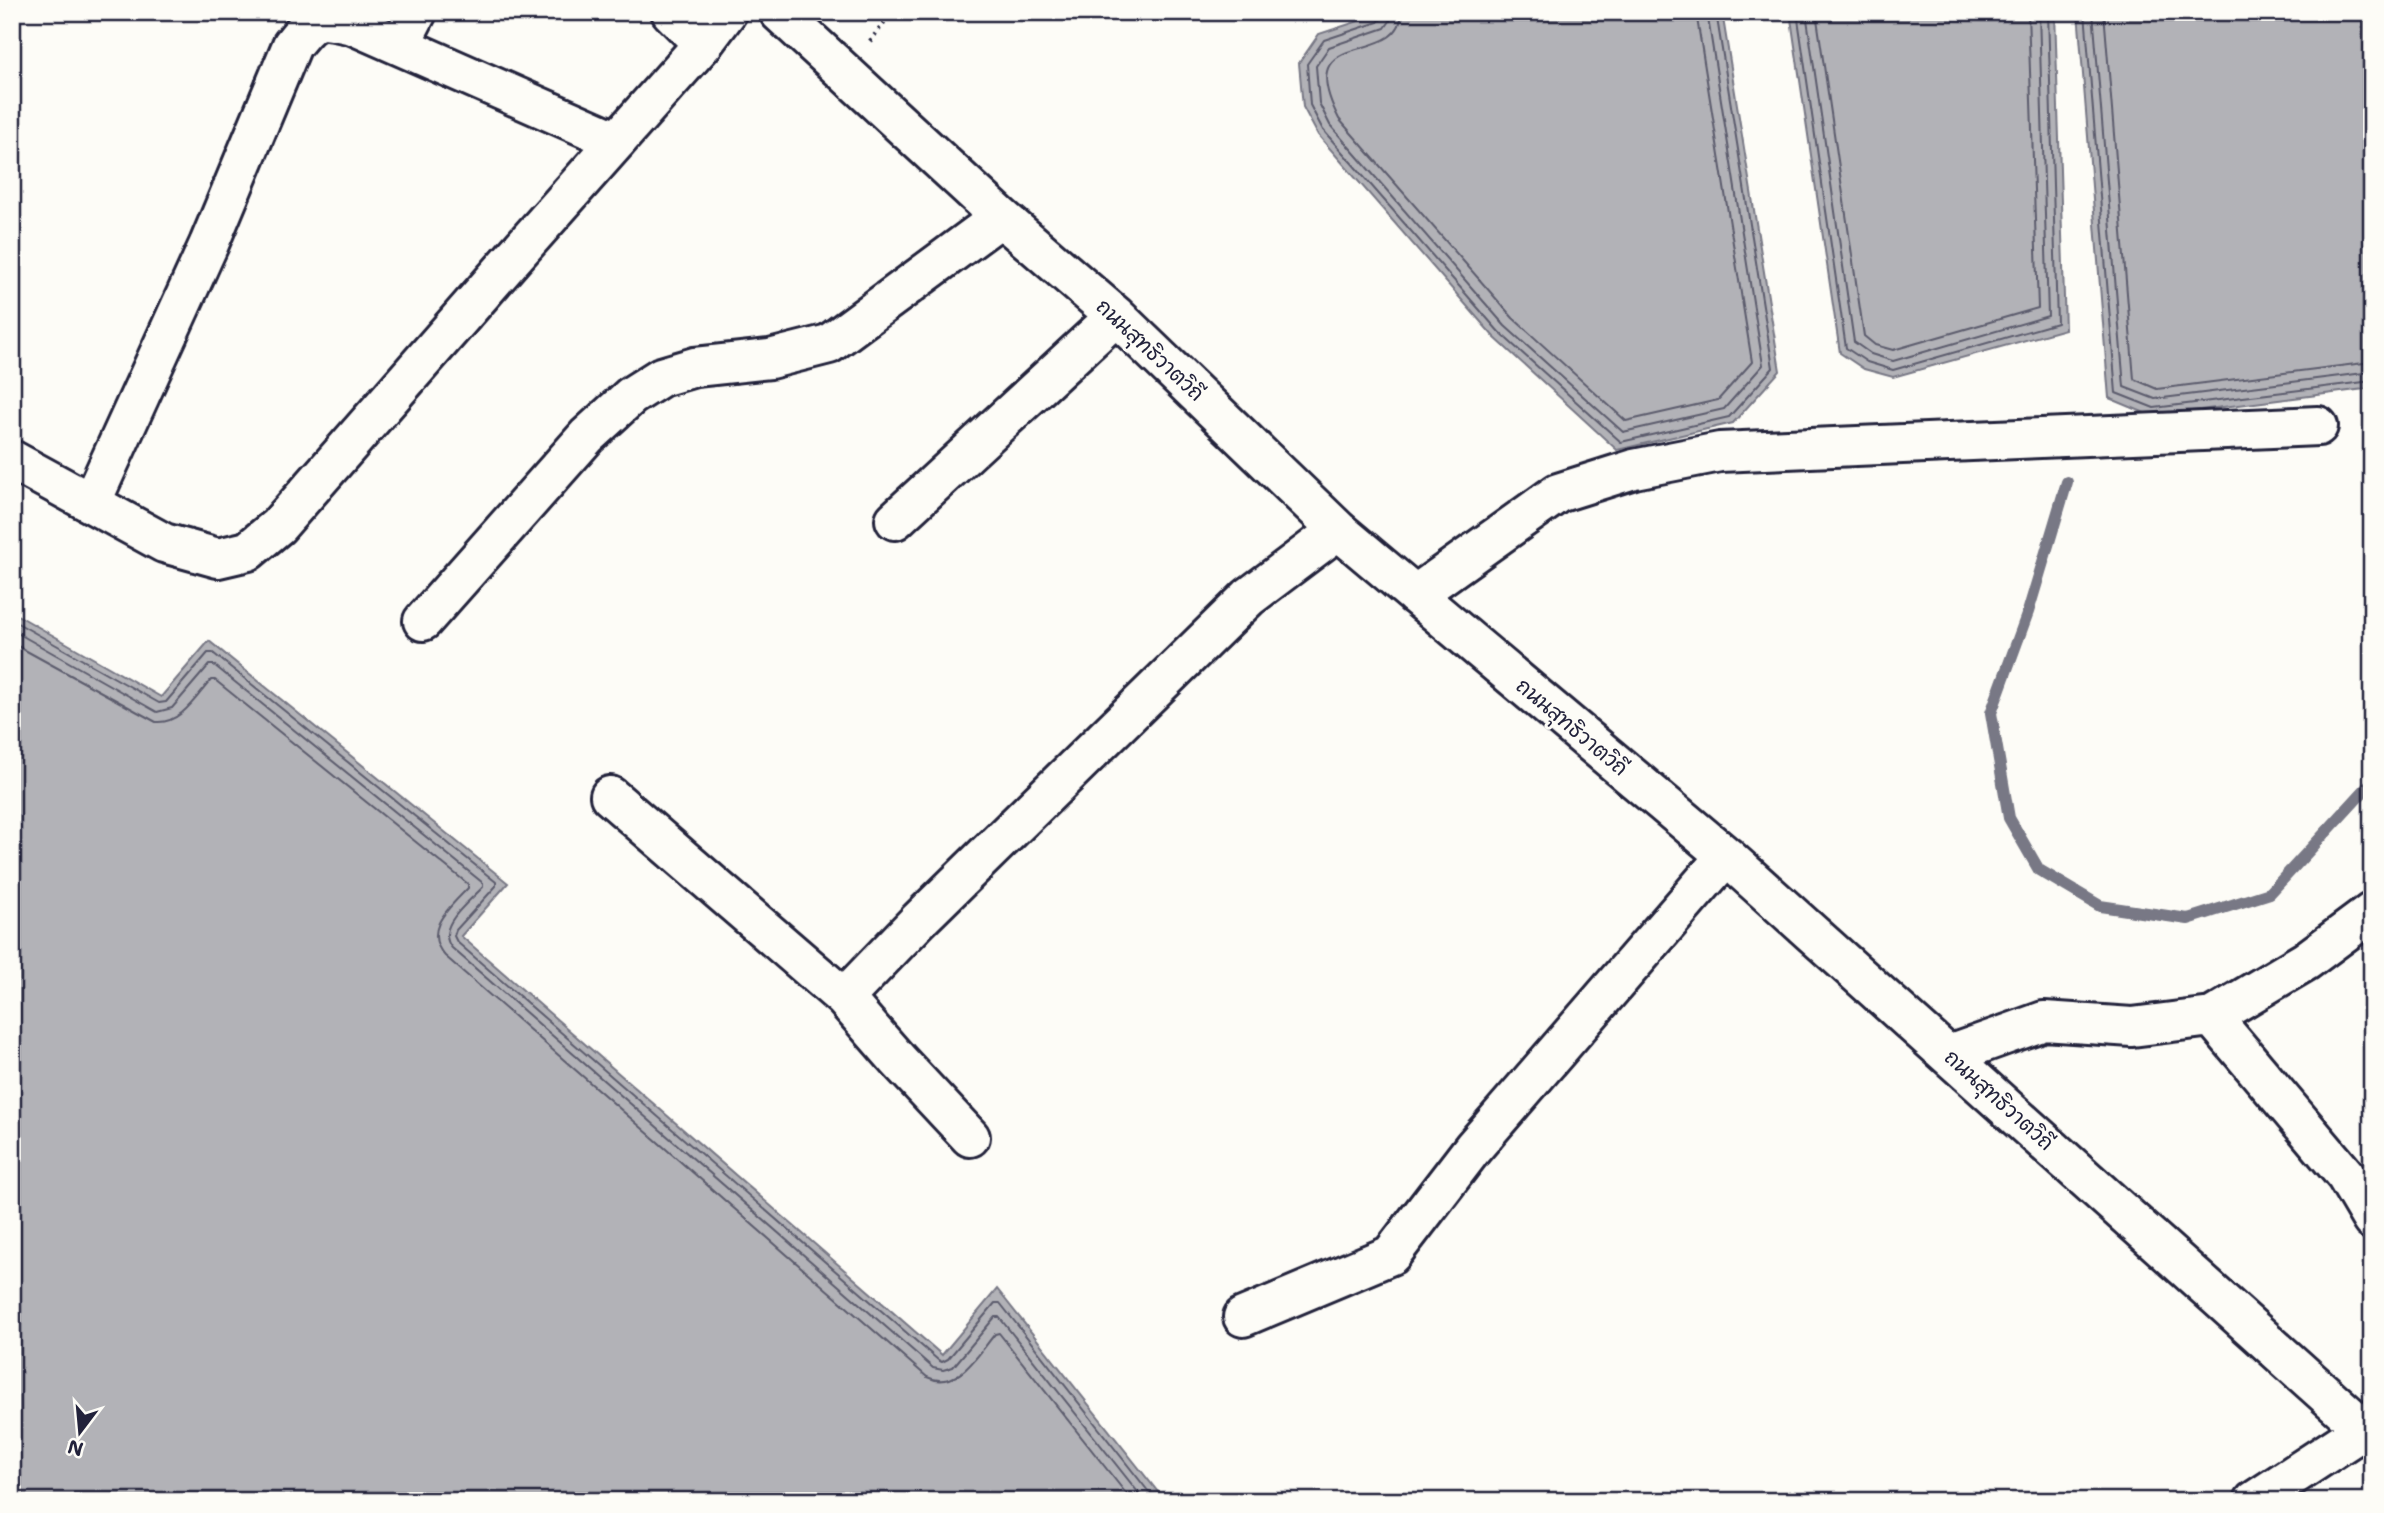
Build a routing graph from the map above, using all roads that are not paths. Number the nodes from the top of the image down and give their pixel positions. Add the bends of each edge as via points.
1 (417, 12) edge
2 (671, 12) edge
3 (727, 12) edge
4 (779, 12) edge
5 (703, 44) junction
6 (400, 46) junction
7 (617, 141) junction
8 (1001, 217) junction
9 (1116, 316) junction
10 (2318, 426) dead end
11 (12, 460) edge
12 (90, 503) junction
13 (895, 520) dead end
14 (1338, 530) junction
15 (1415, 595) junction
16 (423, 621) dead end
17 (610, 796) dead end
18 (1726, 856) junction
19 (2372, 912) edge
20 (844, 998) junction
21 (2212, 1017) junction
22 (1949, 1055) junction
23 (970, 1137) dead end
24 (2372, 1220) edge
25 (1243, 1317) dead end
26 (2369, 1428) edge
27 (2254, 1501) edge

1 - 6 street
2 - 5 street
3 - 5 street
4 - 8 street, ถนนสุทธิวาตวิถี
5 - 7 street
6 - 7 street
6 - 12 street via 324,18 309,24 292,45 209,244
7 - 12 street via 278,526 248,551 218,558 164,544
8 - 9 street, ถนนสุทธิวาตวิถี
8 - 16 street via 829,344 770,359 695,367 661,377 631,396 587,436
9 - 13 street
9 - 14 street, ถนนสุทธิวาตวิถี
10 - 15 street via 1720,452 1634,469 1558,493
11 - 12 street
14 - 15 street, ถนนสุทธิวาตวิถี
14 - 20 street via 1250,597
15 - 18 street, ถนนสุทธิวาตวิถี
17 - 20 street
18 - 22 street, ถนนสุทธิวาตวิถี
18 - 25 street via 1473,1148 1391,1255
19 - 21 street via 2306,961
20 - 23 street
21 - 22 street via 2132,1027 2044,1021
21 - 24 street via 2346,1176
22 - 26 street, ถนนสุทธิวาตวิถี
26 - 27 street

